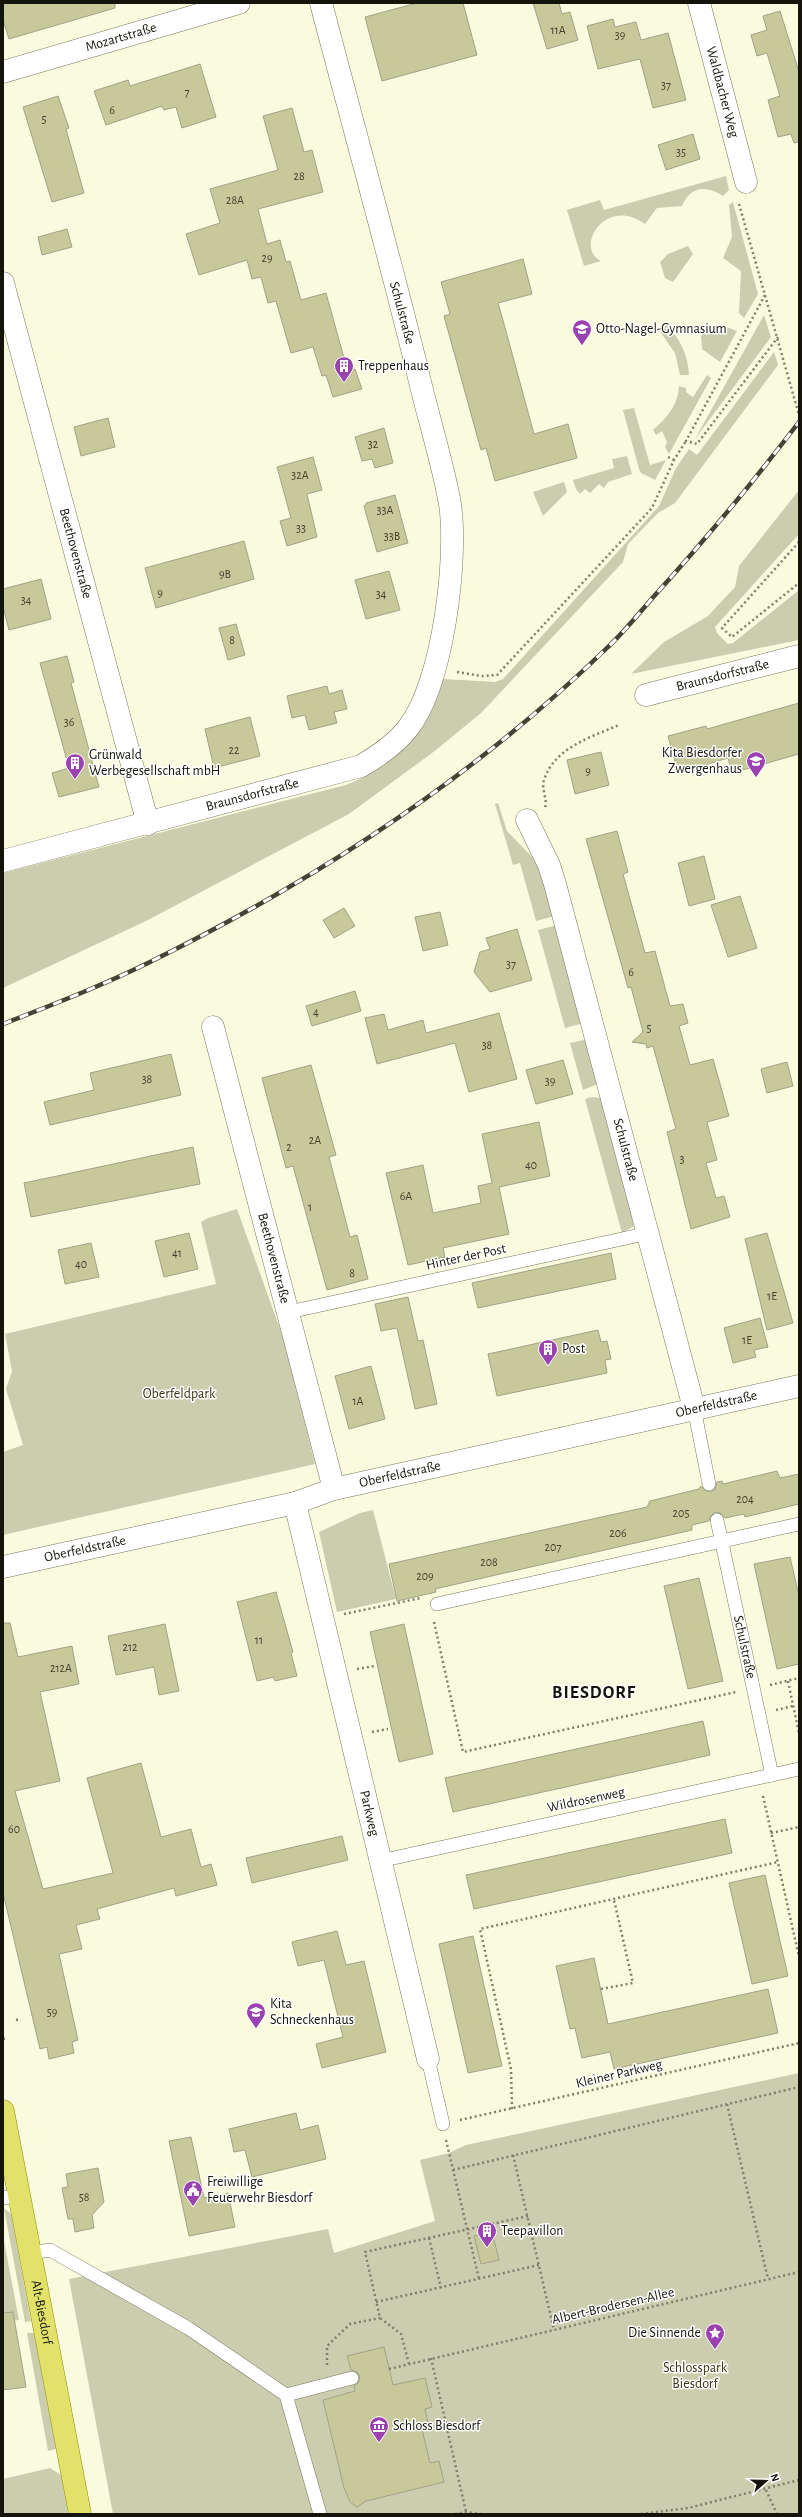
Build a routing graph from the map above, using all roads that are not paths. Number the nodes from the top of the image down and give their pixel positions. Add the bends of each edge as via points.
1 (239, 3) edge
2 (321, 3) edge
3 (699, 3) edge
4 (3, 72) edge
5 (742, 190) road end
6 (3, 283) edge
7 (438, 650) joint
8 (799, 656) edge
9 (646, 695) dead end
10 (528, 820) road end
11 (148, 824) junction
12 (3, 861) edge
13 (213, 1027) dead end
14 (649, 1233) junction
15 (289, 1312) junction
16 (799, 1386) edge
17 (694, 1408) junction
18 (709, 1484) dead end
19 (334, 1488) junction
20 (295, 1503) junction
21 (717, 1520) dead end
22 (799, 1524) edge
23 (721, 1541) junction
24 (3, 1567) edge
25 (432, 1606) road end
26 (799, 1769) edge
27 (772, 1775) junction
28 (380, 1862) junction
29 (428, 2059) joint
30 (3, 2111) edge
31 (443, 2124) road end
32 (11, 2196) edge
33 (30, 2253) junction
34 (352, 2378) dead end
35 (286, 2394) junction
36 (80, 2514) edge
37 (320, 2514) edge

1 - 4 street, Mozartstraße
2 - 7 street, Schulstraße via 410,339 450,504 450,580
3 - 5 street, Waldbacher Weg
6 - 11 street, Beethovenstraße
7 - 11 street, Braunsdorfstraße via 430,688 417,714 400,737 378,756 361,766
8 - 9 street, Braunsdorfstraße
10 - 14 street, Schulstraße via 555,884
11 - 12 street, Braunsdorfstraße
13 - 15 street, Beethovenstraße
14 - 15 lane, Hinter der Post
14 - 17 street, Schulstraße
15 - 19 street, Beethovenstraße
16 - 17 street, Oberfeldstraße
17 - 18 lane, Schulstraße
17 - 19 street, Oberfeldstraße
19 - 20 street, Oberfeldstraße
20 - 24 street, Oberfeldstraße
20 - 28 street, Parkweg
21 - 23 lane, Schulstraße
22 - 23 lane
23 - 25 lane
23 - 27 lane, Schulstraße
26 - 27 lane, Wildrosenweg
27 - 28 lane, Wildrosenweg
28 - 29 street, Parkweg
29 - 31 lane, Parkweg
30 - 32 main road, Alt-Biesdorf
32 - 33 main road, Alt-Biesdorf
33 - 35 lane via 50,2250 188,2328
33 - 36 main road, Alt-Biesdorf
34 - 35 lane
35 - 37 lane

